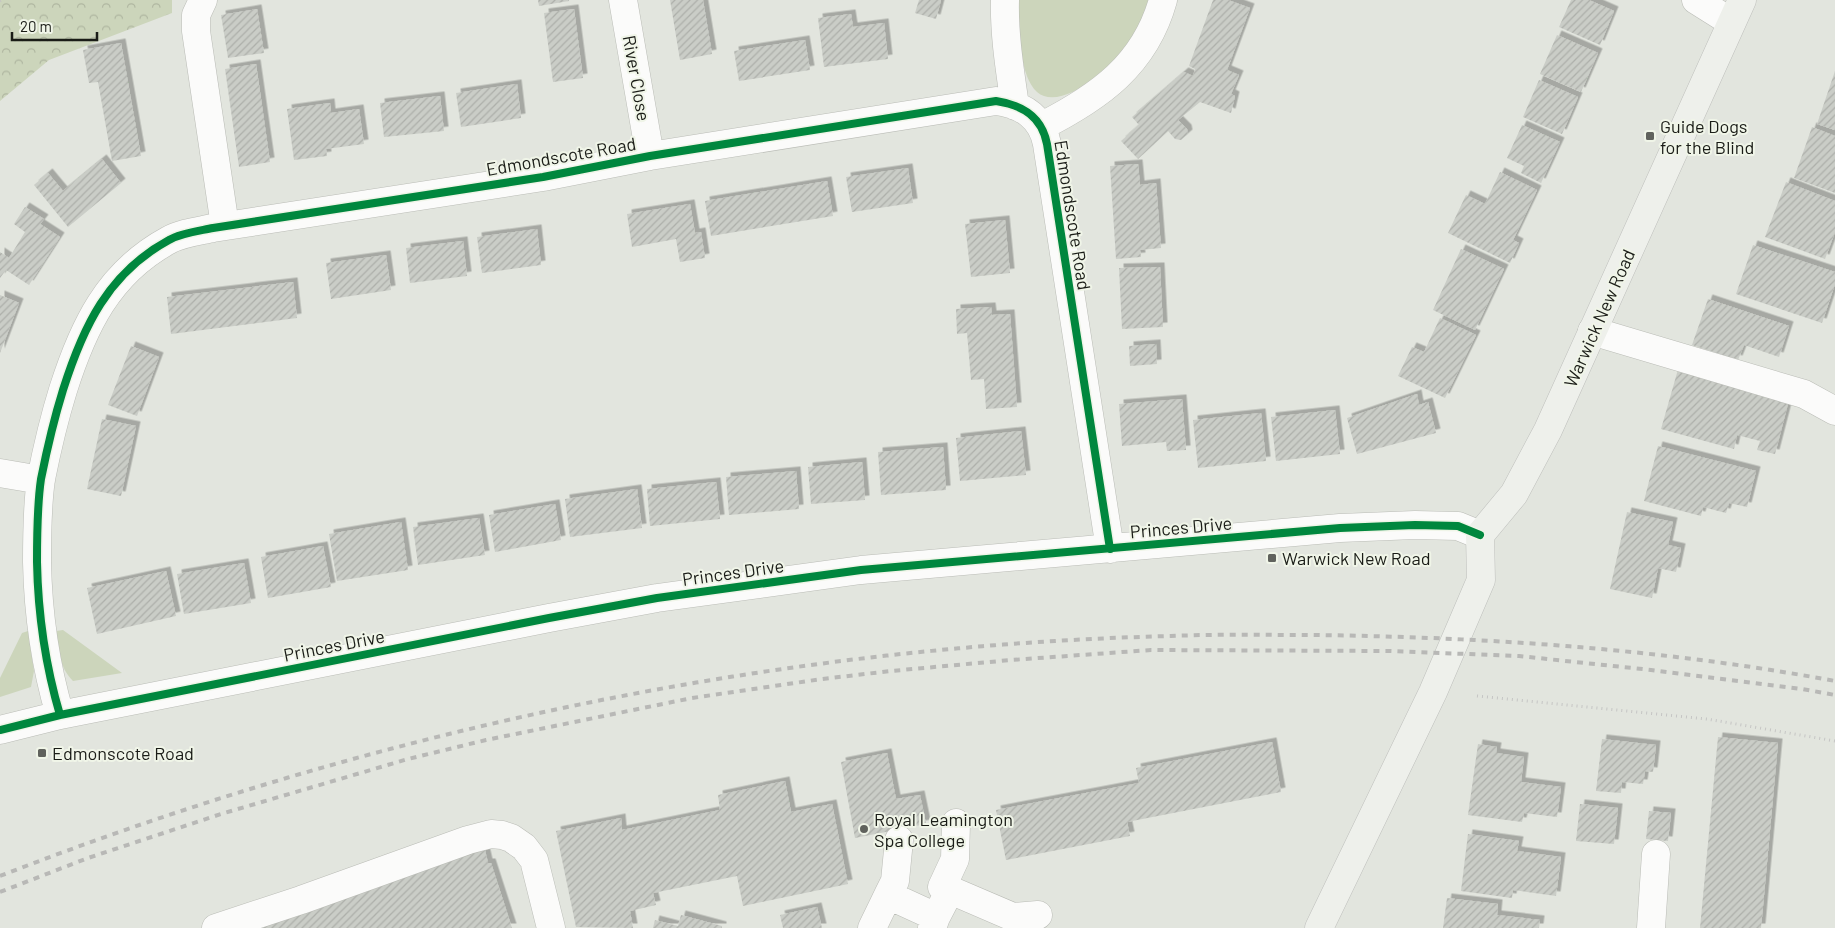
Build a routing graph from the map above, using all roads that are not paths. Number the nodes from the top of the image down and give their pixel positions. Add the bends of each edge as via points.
1 (203, 0) edge
2 (623, 0) edge
3 (1005, 0) edge
4 (1163, 0) edge
5 (1696, 0) edge
6 (1736, 11) edge
7 (1014, 106) junction
8 (1042, 126) junction
9 (650, 156) junction
10 (224, 226) junction
11 (1592, 331) junction
12 (1835, 411) edge
13 (0, 473) edge
14 (41, 480) junction
15 (1480, 535) junction
16 (1110, 549) junction
17 (60, 714) junction
18 (0, 730) edge
19 (956, 823) dead end
20 (899, 840) dead end
21 (1656, 854) dead end
22 (950, 890) junction
23 (888, 895) junction
24 (1038, 915) dead end
25 (934, 923) edge
26 (216, 928) edge
27 (552, 928) edge
28 (872, 928) edge
29 (1320, 928) edge
30 (1651, 928) edge

1 - 10 street via 196,15 196,31
2 - 9 street, River Close
3 - 7 street
4 - 8 street, Edmondscote Road via 1142,47 1126,68 1109,85
5 - 6 street
6 - 11 main road, Warwick New Road
7 - 8 street, Edmondscote Road via 1034,117
7 - 9 street, Edmondscote Road via 996,101
8 - 16 street, Edmondscote Road
9 - 10 street, Edmondscote Road via 543,177
10 - 14 street, Edmondscote Road via 170,238 133,264 113,285 83,336 67,378
11 - 12 street via 1804,394
11 - 15 main road, Warwick New Road via 1522,481
13 - 14 street
14 - 17 street, Edmondscote Road via 36,527 38,597 45,655
15 - 16 street, Princes Drive via 1458,526 1414,525 1283,532
15 - 29 main road via 1481,580 1432,692
16 - 17 street, Princes Drive via 861,570 657,598
17 - 18 street, Princes Drive
19 - 22 street via 955,859 942,886
20 - 23 street via 895,881
21 - 30 street
22 - 24 street via 1014,917
22 - 25 street
23 - 25 street
23 - 28 street
26 - 27 street via 492,834 518,842 534,860

